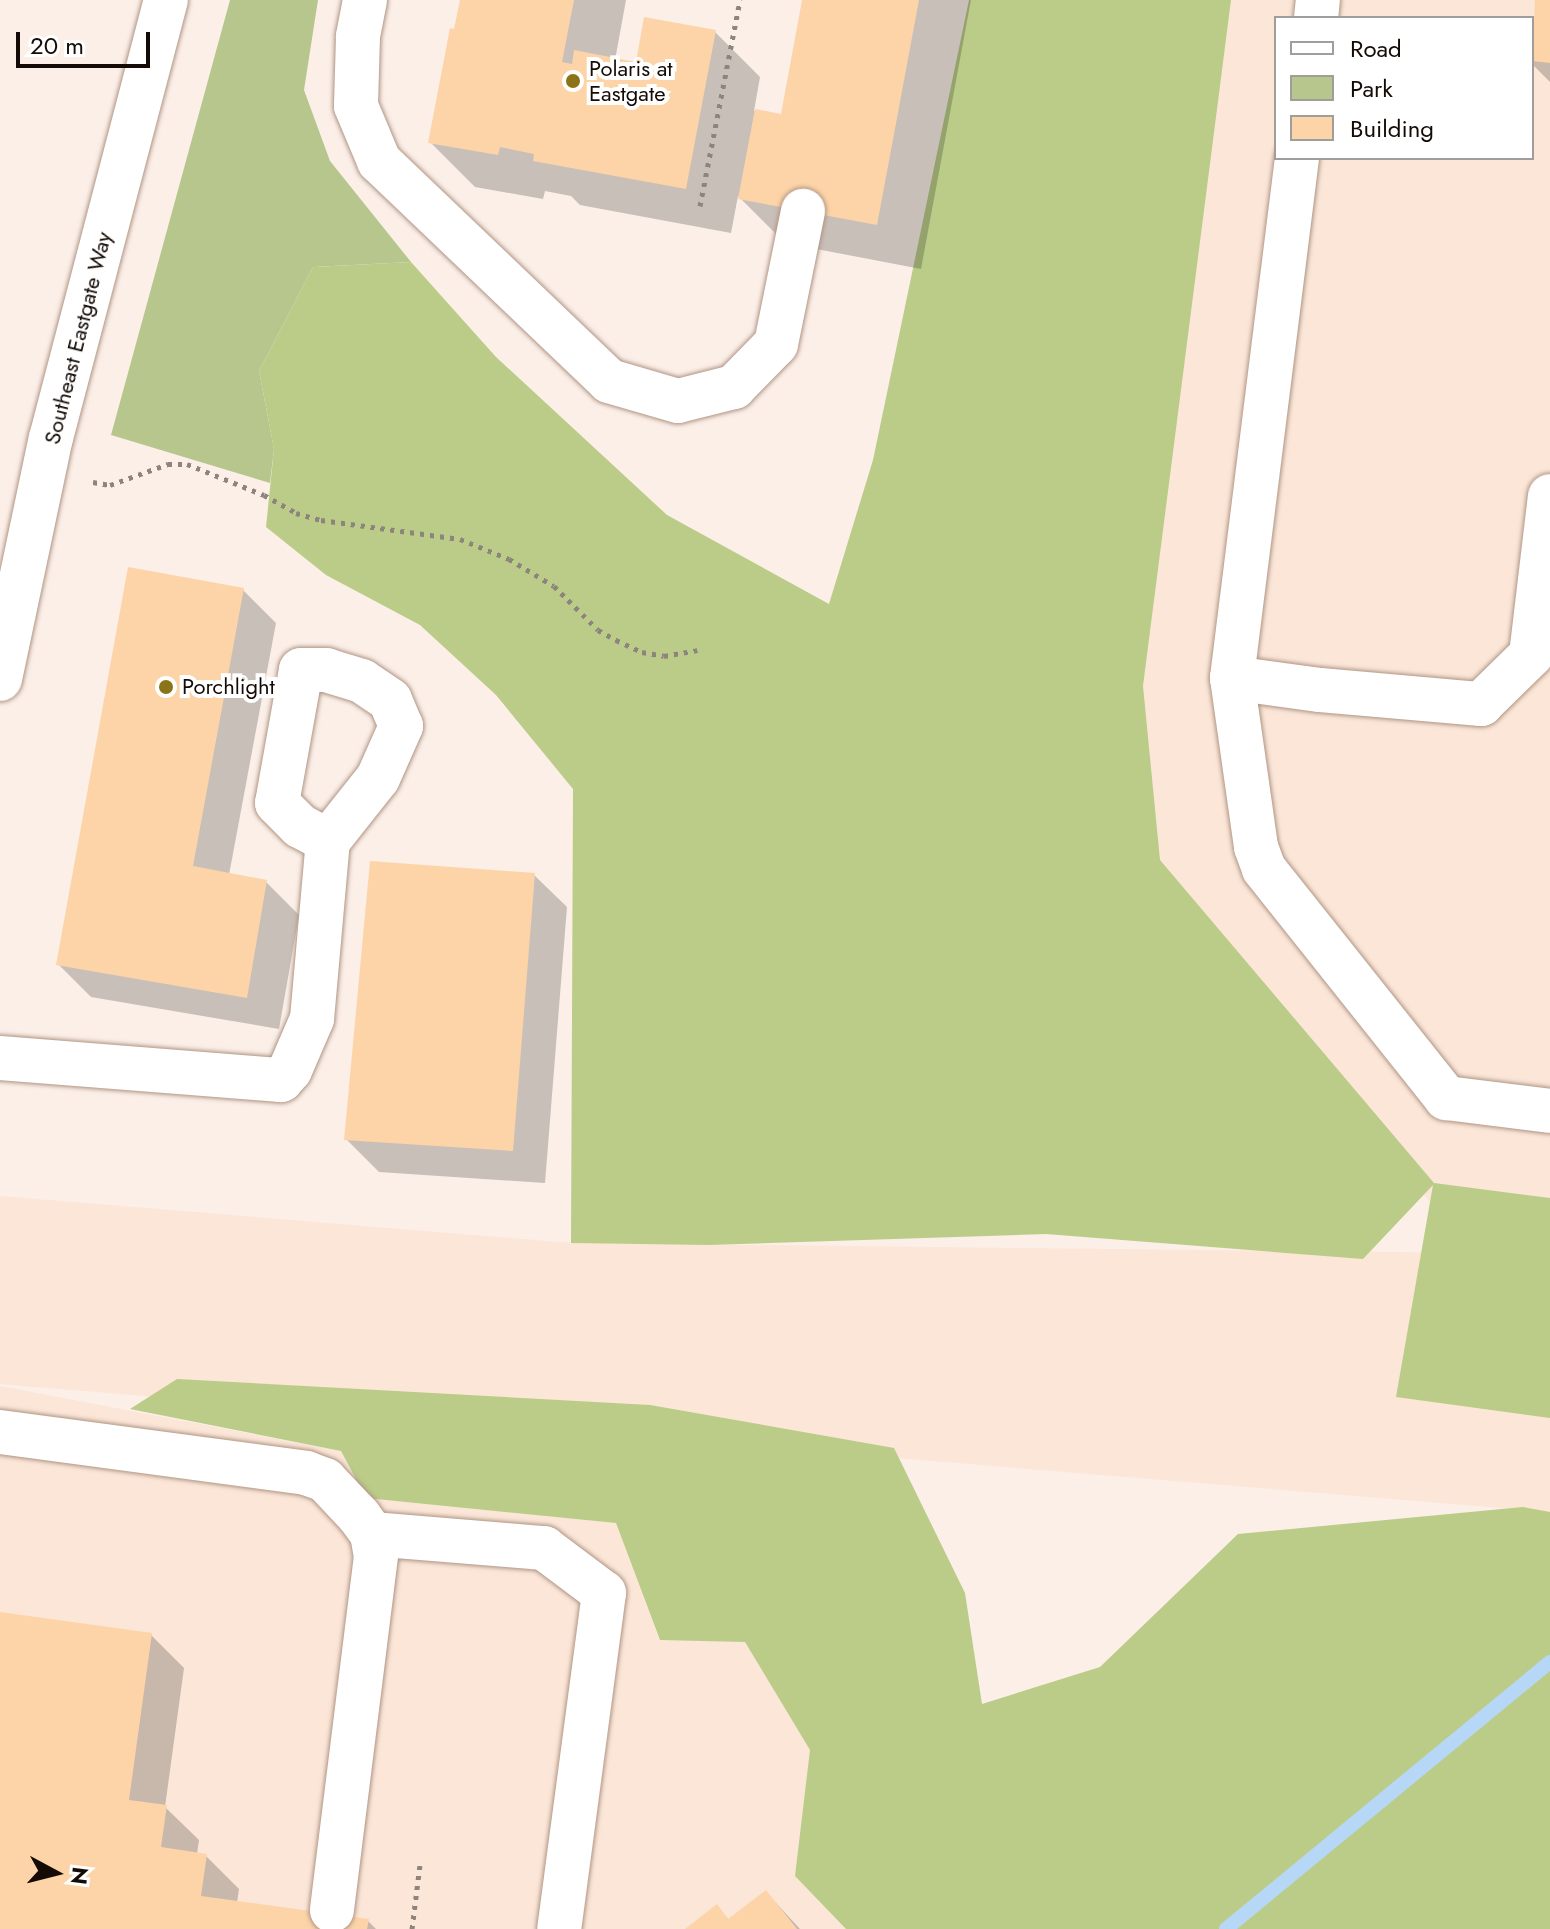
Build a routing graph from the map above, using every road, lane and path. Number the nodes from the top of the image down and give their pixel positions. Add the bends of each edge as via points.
1 (166, 0) edge
2 (365, 0) edge
3 (740, 0) edge
4 (1297, 160) edge
5 (700, 206) dead end
6 (803, 211) dead end
7 (93, 482) dead end
8 (1550, 496) edge
9 (697, 650) dead end
10 (1232, 678) junction
11 (0, 679) edge
12 (328, 841) dead end
13 (0, 1058) edge
14 (1550, 1111) edge
15 (0, 1432) edge
16 (372, 1534) junction
17 (420, 1865) dead end
18 (332, 1910) dead end
19 (412, 1929) edge
20 (559, 1929) edge

1 - 11 main road, Southeast Eastgate Way via 51,438
2 - 6 main road via 356,106 379,161 609,381 678,401 734,387 776,344
3 - 5 path
4 - 10 main road
7 - 9 path via 110,485 156,467 187,464 321,520 460,539 509,559 554,586 598,630 616,640 664,656
8 - 10 main road via 1531,655 1481,704
10 - 14 main road via 1256,847 1264,869 1446,1098
12 - 13 main road via 312,1019 281,1080
15 - 16 main road via 306,1473 325,1480
16 - 18 main road via 376,1556
16 - 20 main road via 544,1548 604,1593
17 - 19 path

